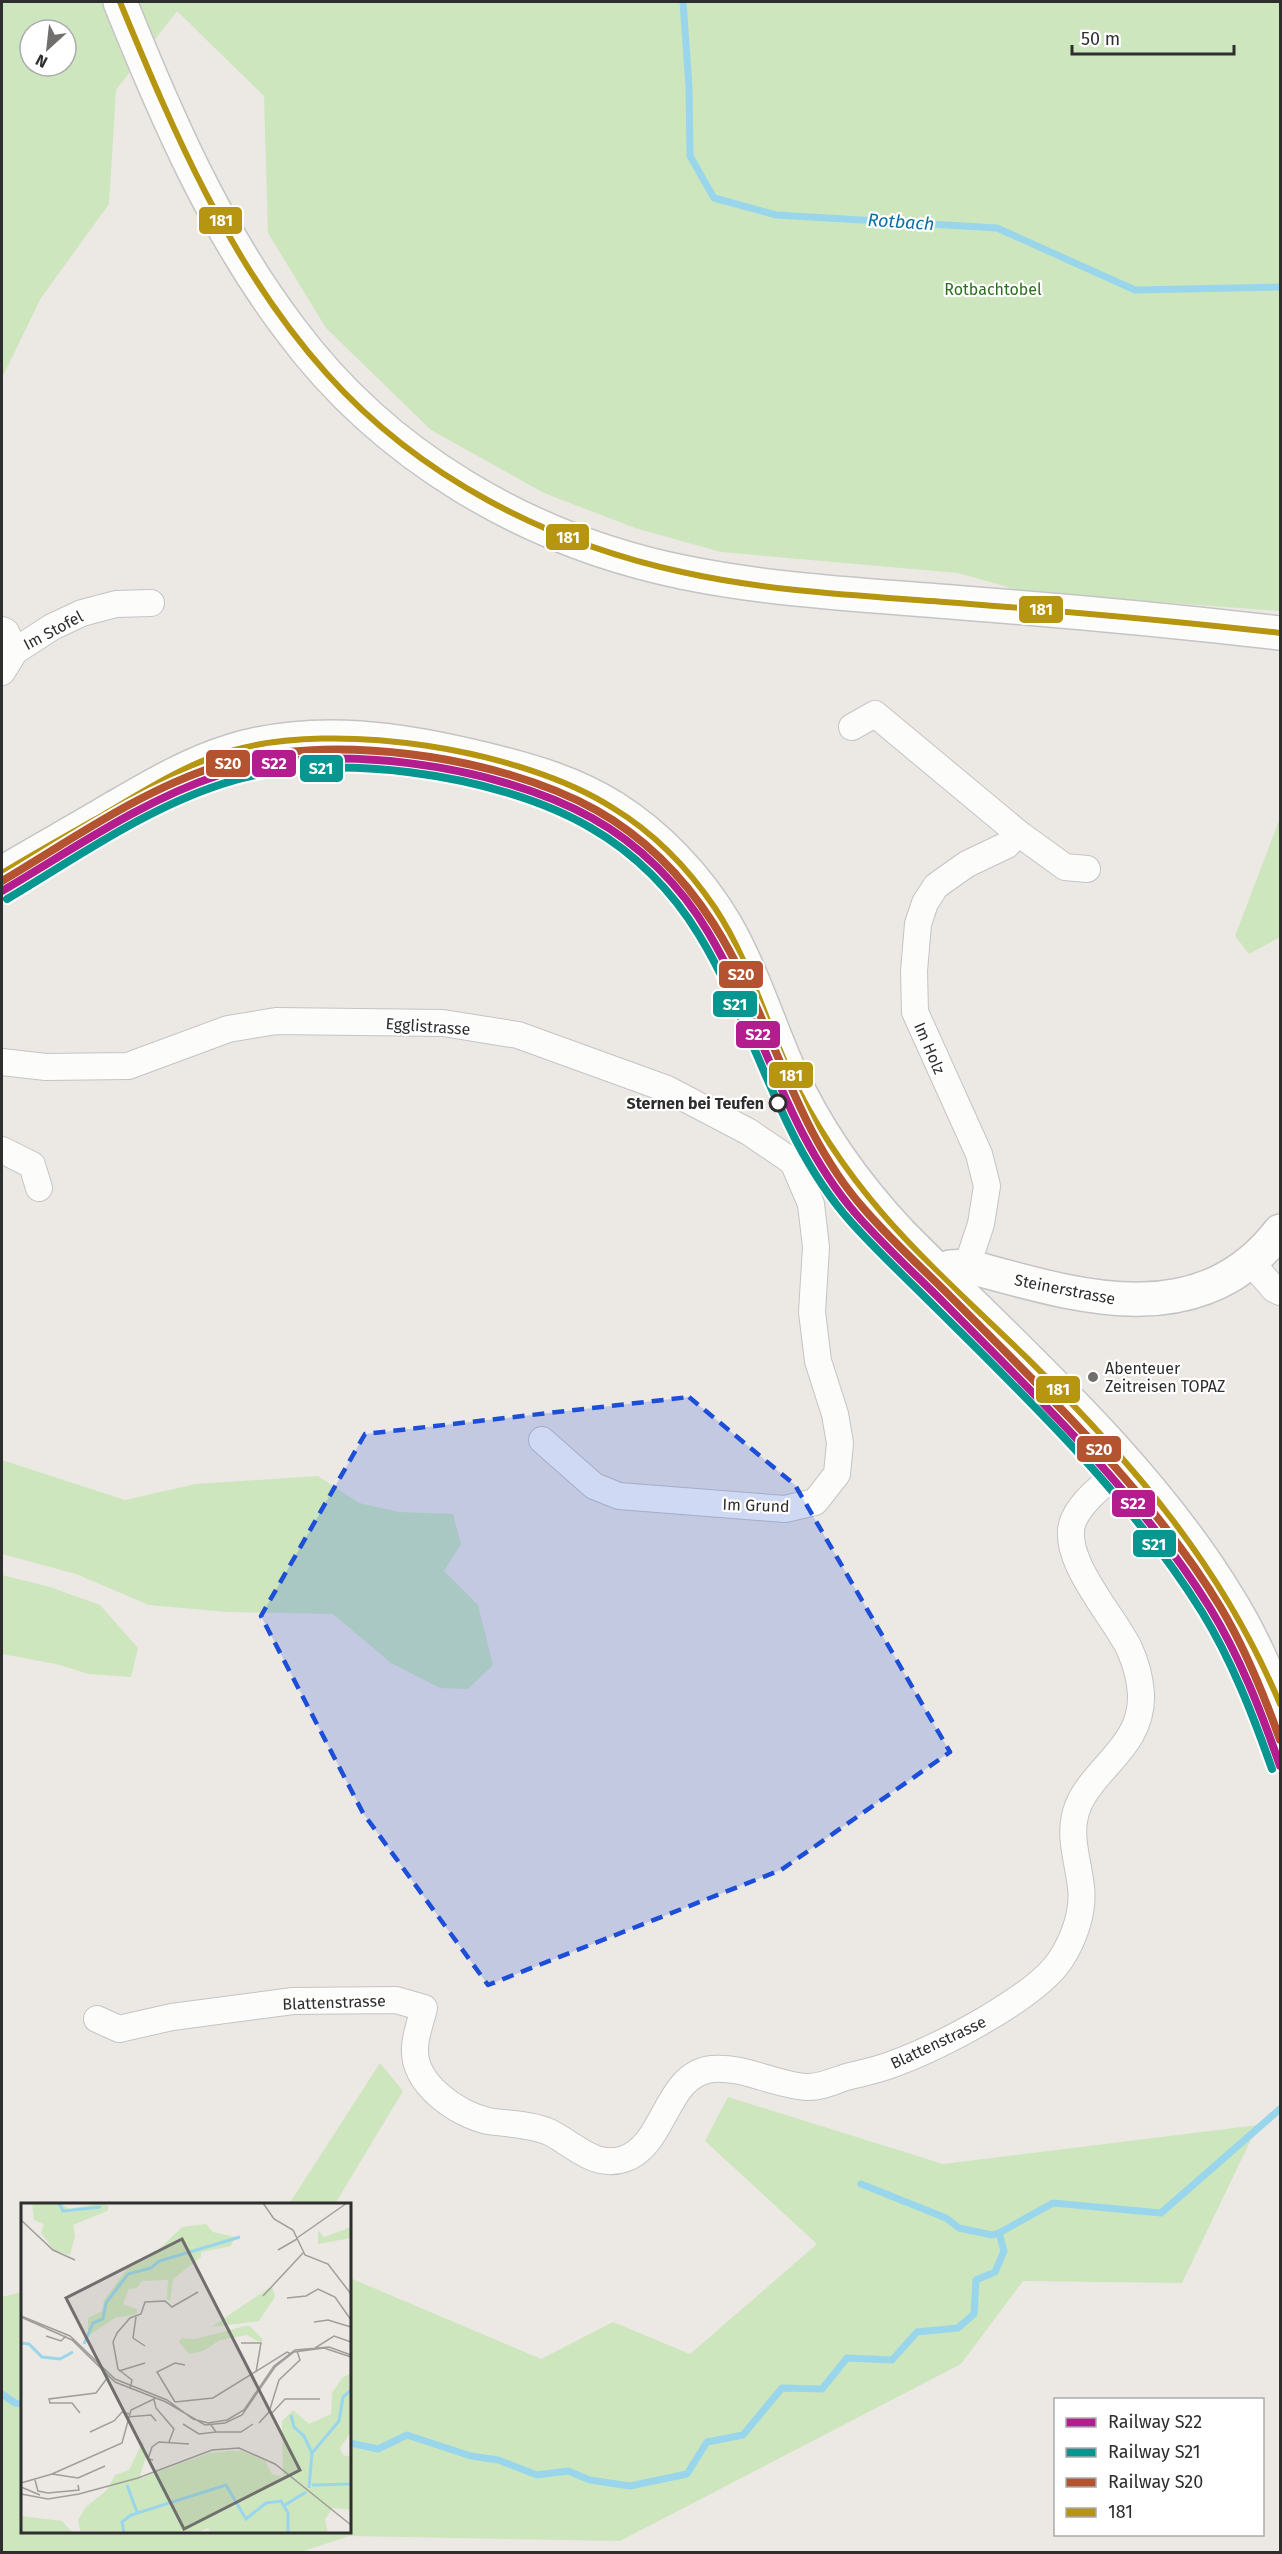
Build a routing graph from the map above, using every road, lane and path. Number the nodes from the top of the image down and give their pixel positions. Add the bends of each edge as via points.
1 (120, 2) edge
2 (151, 603) dead end
3 (1281, 633) edge
4 (8, 641) edge
5 (2, 672) edge
6 (852, 727) dead end
7 (1018, 833) junction
8 (1087, 869) dead end
9 (2, 873) edge
10 (2, 1062) edge
11 (829, 1144) junction
12 (2, 1150) edge
13 (793, 1162) junction
14 (39, 1188) dead end
15 (1281, 1231) edge
16 (1251, 1262) junction
17 (954, 1271) junction
18 (1281, 1292) edge
19 (542, 1440) dead end
20 (1127, 1466) junction
21 (1281, 1704) edge
22 (97, 2019) dead end

1 - 3 street via 190,165 258,285 291,331 326,373 398,441 474,493 563,537 680,572 793,590
2 - 4 street, Im Stofel via 116,603
4 - 5 street, Im Stofel
6 - 7 street via 875,714
7 - 8 street via 1065,867
7 - 17 street, Im Holz via 1007,845 968,864 936,886 918,924 915,1012 979,1154 987,1186 981,1224
9 - 11 street via 181,770 234,750 266,743 329,736 372,738 452,751 537,773 577,788 634,821 683,867 705,894 739,952 790,1071
10 - 13 street, Egglistrasse via 46,1067 128,1066 228,1029 276,1021 443,1023 518,1035 667,1089 748,1132
11 - 13 street
11 - 17 street via 868,1198
12 - 14 street via 32,1165
13 - 19 street, Im Grund via 812,1204 816,1247 812,1312 818,1361 840,1443 837,1474 815,1502 785,1509 619,1496 594,1486
15 - 16 street, Steinerstrasse
16 - 17 street, Steinerstrasse via 1209,1286 1155,1301 1095,1298
16 - 18 street
17 - 20 street
20 - 21 street via 1176,1524 1228,1598
20 - 22 street, Blattenstrasse via 1087,1499 1073,1521 1071,1541 1077,1562 1129,1648 1140,1678 1141,1701 1132,1732 1119,1755 1095,1778 1078,1805 1072,1828 1081,1888 1080,1917 1061,1960 1035,1986 990,2018 893,2064 809,2088 714,2068 694,2073 682,2085 644,2146 627,2158 609,2162 595,2160 547,2131 483,2120 429,2086 419,2072 414,2049 424,2008 396,2000 293,2001 172,2017 119,2029

